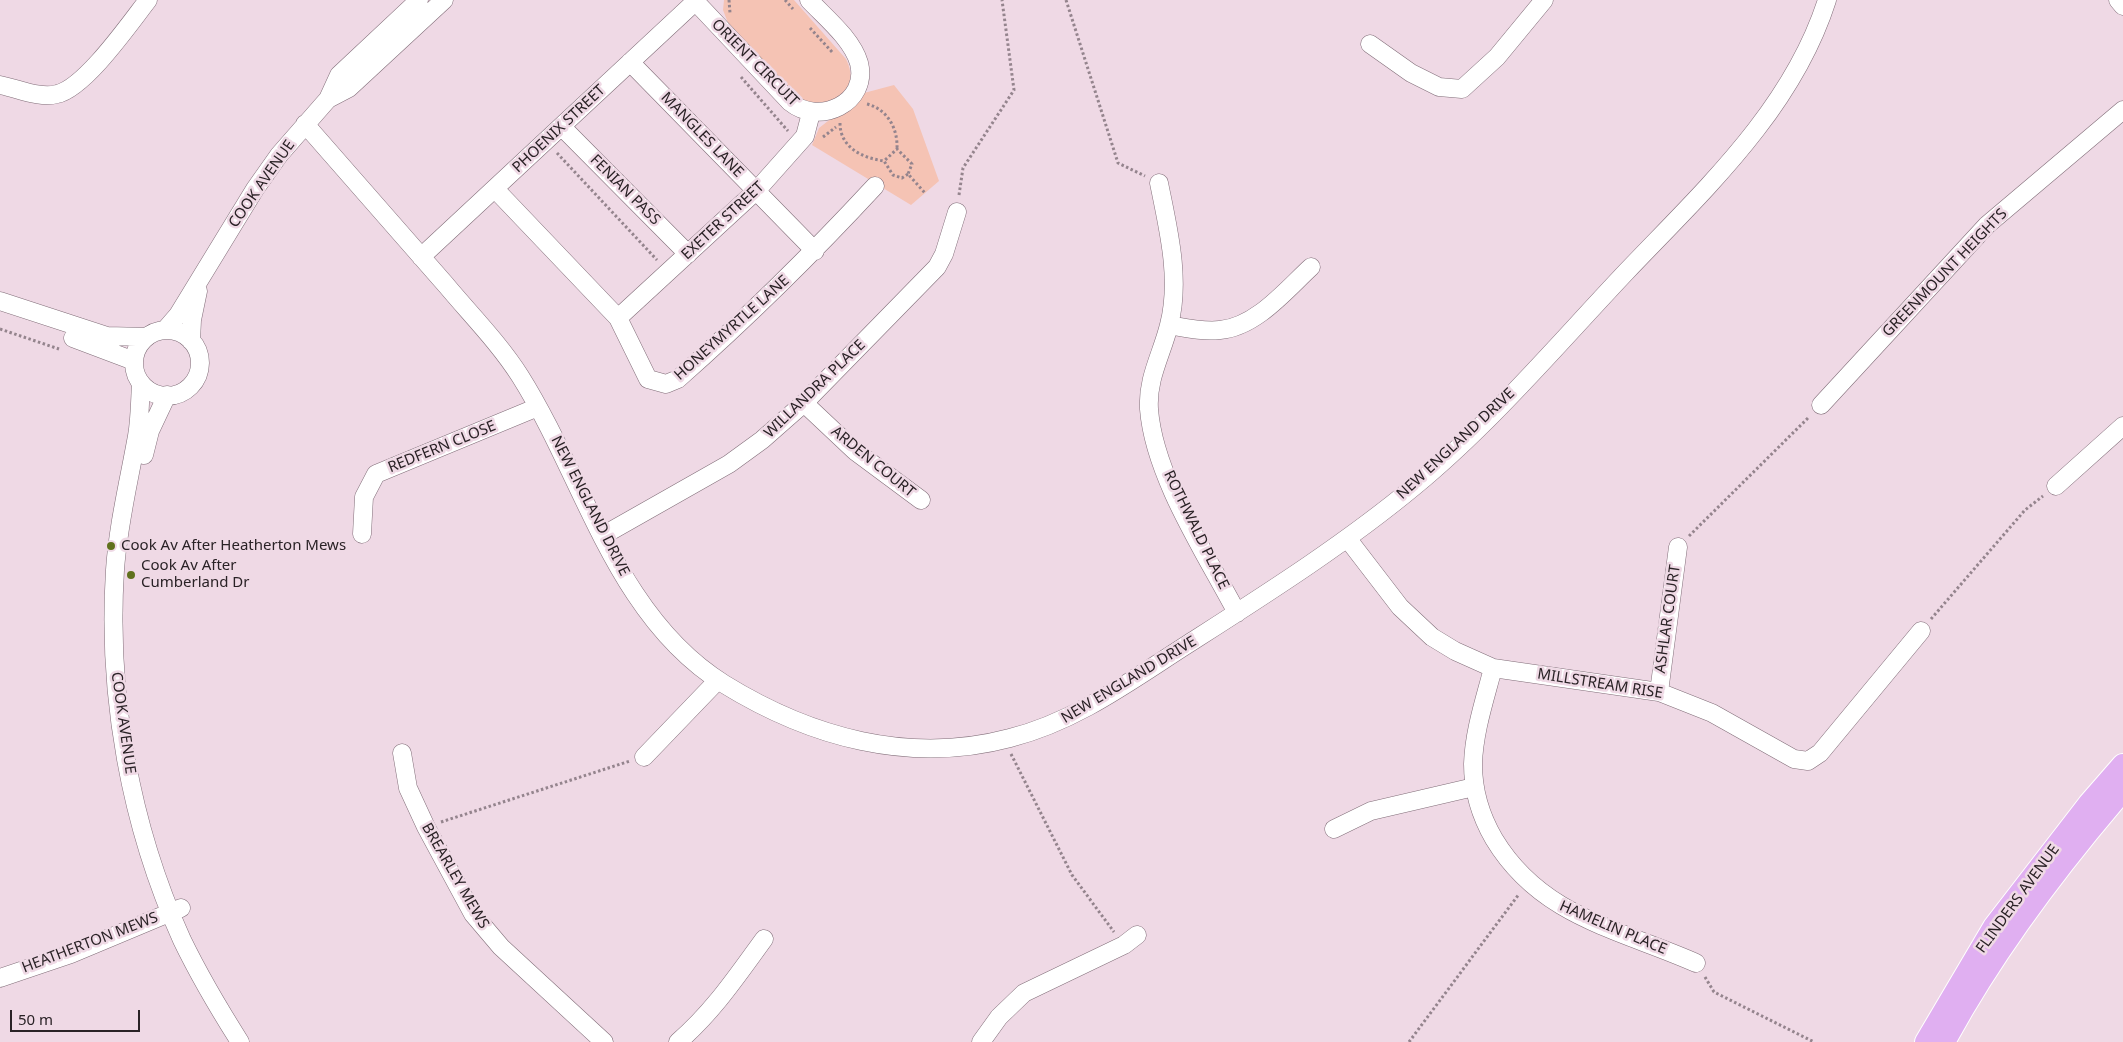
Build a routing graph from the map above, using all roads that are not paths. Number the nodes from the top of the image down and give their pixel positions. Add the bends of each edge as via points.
1 (148, 0) edge
2 (419, 0) edge
3 (809, 0) edge
4 (1544, 0) edge
5 (1827, 0) edge
6 (2118, 0) edge
7 (440, 1) edge
8 (695, 1) edge
9 (2123, 6) edge
10 (1370, 44) dead end
11 (630, 62) junction
12 (0, 85) edge
13 (328, 98) junction
14 (2123, 110) edge
15 (812, 113) junction
16 (304, 124) junction
17 (567, 132) junction
18 (1159, 183) road end
19 (875, 186) dead end
20 (495, 190) junction
21 (757, 190) junction
22 (957, 212) road end
23 (815, 251) junction
24 (688, 254) junction
25 (421, 257) junction
26 (1311, 267) dead end
27 (202, 274) junction
28 (0, 301) edge
29 (0, 313) edge
30 (618, 318) junction
31 (1169, 325) junction
32 (165, 330) junction
33 (146, 337) junction
34 (191, 341) junction
35 (134, 361) junction
36 (141, 383) junction
37 (167, 395) junction
38 (804, 403) junction
39 (1821, 405) road end
40 (538, 407) junction
41 (2123, 426) edge
42 (2056, 486) road end
43 (921, 500) dead end
44 (362, 534) dead end
45 (602, 536) junction
46 (1347, 538) junction
47 (1678, 547) road end
48 (1237, 613) junction
49 (1921, 631) road end
50 (1493, 668) junction
51 (718, 680) junction
52 (1658, 692) junction
53 (402, 753) dead end
54 (644, 757) road end
55 (2123, 765) edge
56 (1474, 787) junction
57 (2123, 790) edge
58 (1334, 829) dead end
59 (176, 910) junction
60 (764, 939) dead end
61 (1131, 940) road end
62 (1696, 963) road end
63 (0, 978) edge
64 (240, 1042) edge
65 (253, 1042) edge
66 (604, 1042) edge
67 (678, 1042) edge
68 (981, 1042) edge
69 (1926, 1042) edge
70 (1944, 1042) edge

1 - 12 street via 81,80 58,94 41,94
2 - 13 street, COOK AVENUE via 339,75
3 - 15 street, ORIENT CIRCUIT via 846,40 860,71 852,96 830,112
4 - 10 street via 1497,57 1462,89 1439,87 1411,73
5 - 46 street, NEW ENGLAND DRIVE via 1818,28 1796,74 1766,118 1728,163 1478,427 1418,484
6 - 9 street
7 - 13 street, COOK AVENUE via 349,88
8 - 11 street, PHOENIX STREET
8 - 15 street, ORIENT CIRCUIT via 790,102
11 - 17 street, PHOENIX STREET
11 - 21 street, MANGLES LANE via 738,175
13 - 16 street, COOK AVENUE
14 - 39 street, GREENMOUNT HEIGHTS via 1987,225
15 - 21 street, EXETER STREET via 808,130 799,145
16 - 25 street, NEW ENGLAND DRIVE
16 - 27 street, COOK AVENUE via 255,189
17 - 20 street, PHOENIX STREET
17 - 24 street, FENIAN PASS
18 - 31 street, ROTHWALD PLACE via 1173,267
19 - 23 street, HONEYMYRTLE LANE
20 - 25 street, PHOENIX STREET
20 - 30 street, HONEYMYRTLE LANE
21 - 23 street, MANGLES LANE
21 - 24 street, EXETER STREET
22 - 38 street, WILLANDRA PLACE via 937,266
23 - 30 street, HONEYMYRTLE LANE via 748,317 672,382 660,384 648,379
24 - 30 street, EXETER STREET
25 - 40 street, NEW ENGLAND DRIVE via 503,352
26 - 31 street via 1261,311 1233,328 1208,331
27 - 32 street, COOK AVENUE via 178,315
27 - 34 street, COOK AVENUE
28 - 33 street via 106,336
29 - 35 street
31 - 48 street, ROTHWALD PLACE via 1152,375 1151,423 1171,486
32 - 33 street
32 - 34 street via 179,332
33 - 35 street via 137,348
34 - 37 street via 199,358 197,376 185,390
35 - 36 street
36 - 37 street via 153,392
36 - 59 street, COOK AVENUE via 137,435 119,527 115,570 115,665 130,780 150,852
37 - 59 street, COOK AVENUE via 150,431 135,495 126,563 124,630 129,697 140,770
38 - 43 street, ARDEN COURT via 855,451
38 - 45 street, WILLANDRA PLACE via 729,464
40 - 44 street, REDFERN CLOSE via 376,474 364,497
40 - 45 street, NEW ENGLAND DRIVE
41 - 42 street
45 - 51 street, NEW ENGLAND DRIVE via 652,618 680,650
46 - 48 street, NEW ENGLAND DRIVE
46 - 50 street, MILLSTREAM RISE via 1416,623 1455,651
47 - 52 street, ASHLAR COURT
48 - 51 street, NEW ENGLAND DRIVE via 1107,696 1056,724 1004,740 954,748 909,748 818,731 763,706
49 - 52 street, MILLSTREAM RISE via 1820,753 1808,760 1794,759 1712,713
50 - 52 street, MILLSTREAM RISE
50 - 56 street, HAMELIN PLACE via 1475,740
51 - 54 street
53 - 66 street, BREARLEY MEWS via 408,788 473,914 486,932
55 - 69 main road, FLINDERS AVENUE via 1994,927
56 - 58 street via 1371,811
56 - 62 street, HAMELIN PLACE via 1488,827 1527,883 1575,914
57 - 70 main road, FLINDERS AVENUE via 2031,904
59 - 63 street, HEATHERTON MEWS via 71,954
59 - 64 street, COOK AVENUE via 212,997
59 - 65 street, COOK AVENUE
60 - 67 street via 705,1018
61 - 68 street via 1024,993 999,1017

